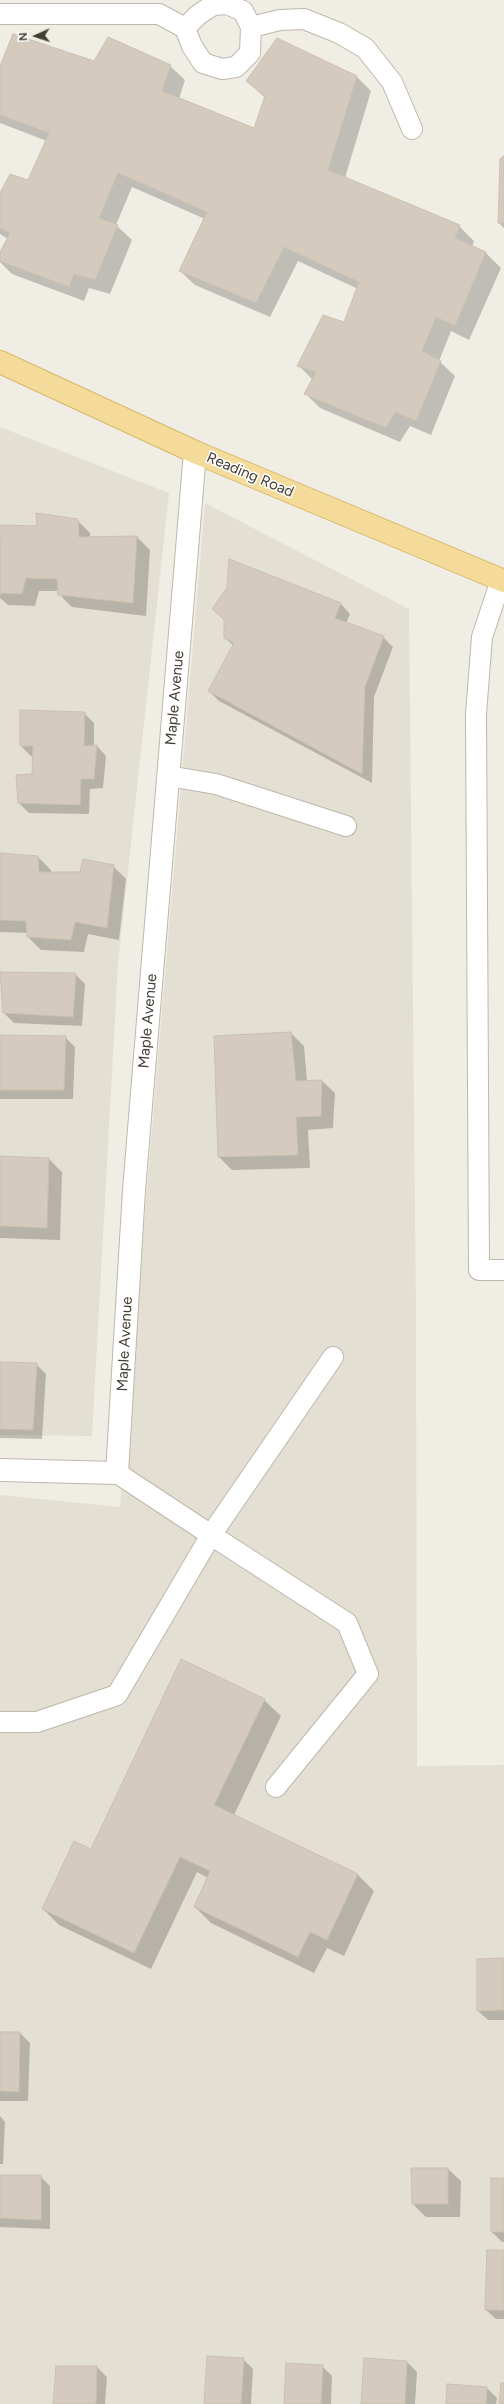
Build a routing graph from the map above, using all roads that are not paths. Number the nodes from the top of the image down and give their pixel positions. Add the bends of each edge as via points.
1 (0, 14) edge
2 (251, 27) junction
3 (185, 28) junction
4 (412, 129) dead end
5 (0, 362) edge
6 (195, 452) junction
7 (503, 580) edge
8 (168, 776) junction
9 (346, 826) dead end
10 (504, 1270) edge
11 (333, 1357) dead end
12 (0, 1470) edge
13 (117, 1474) junction
14 (211, 1535) junction
15 (0, 1722) edge
16 (276, 1787) dead end

1 - 3 lane via 159,14
2 - 3 lane via 243,11 227,4 213,5
2 - 3 lane via 250,53 236,66 222,69 203,63 192,46
2 - 4 lane via 280,20 304,19 339,33 365,48 392,82
5 - 6 main road, Reading Road
6 - 7 main road, Reading Road
6 - 8 street, Maple Avenue
7 - 10 lane via 482,637 476,722 479,1270
8 - 9 lane via 216,784
8 - 13 street, Maple Avenue via 134,1190
11 - 14 lane
12 - 13 street
13 - 14 lane
14 - 15 lane via 117,1695 37,1722
14 - 16 lane via 347,1623 368,1674

